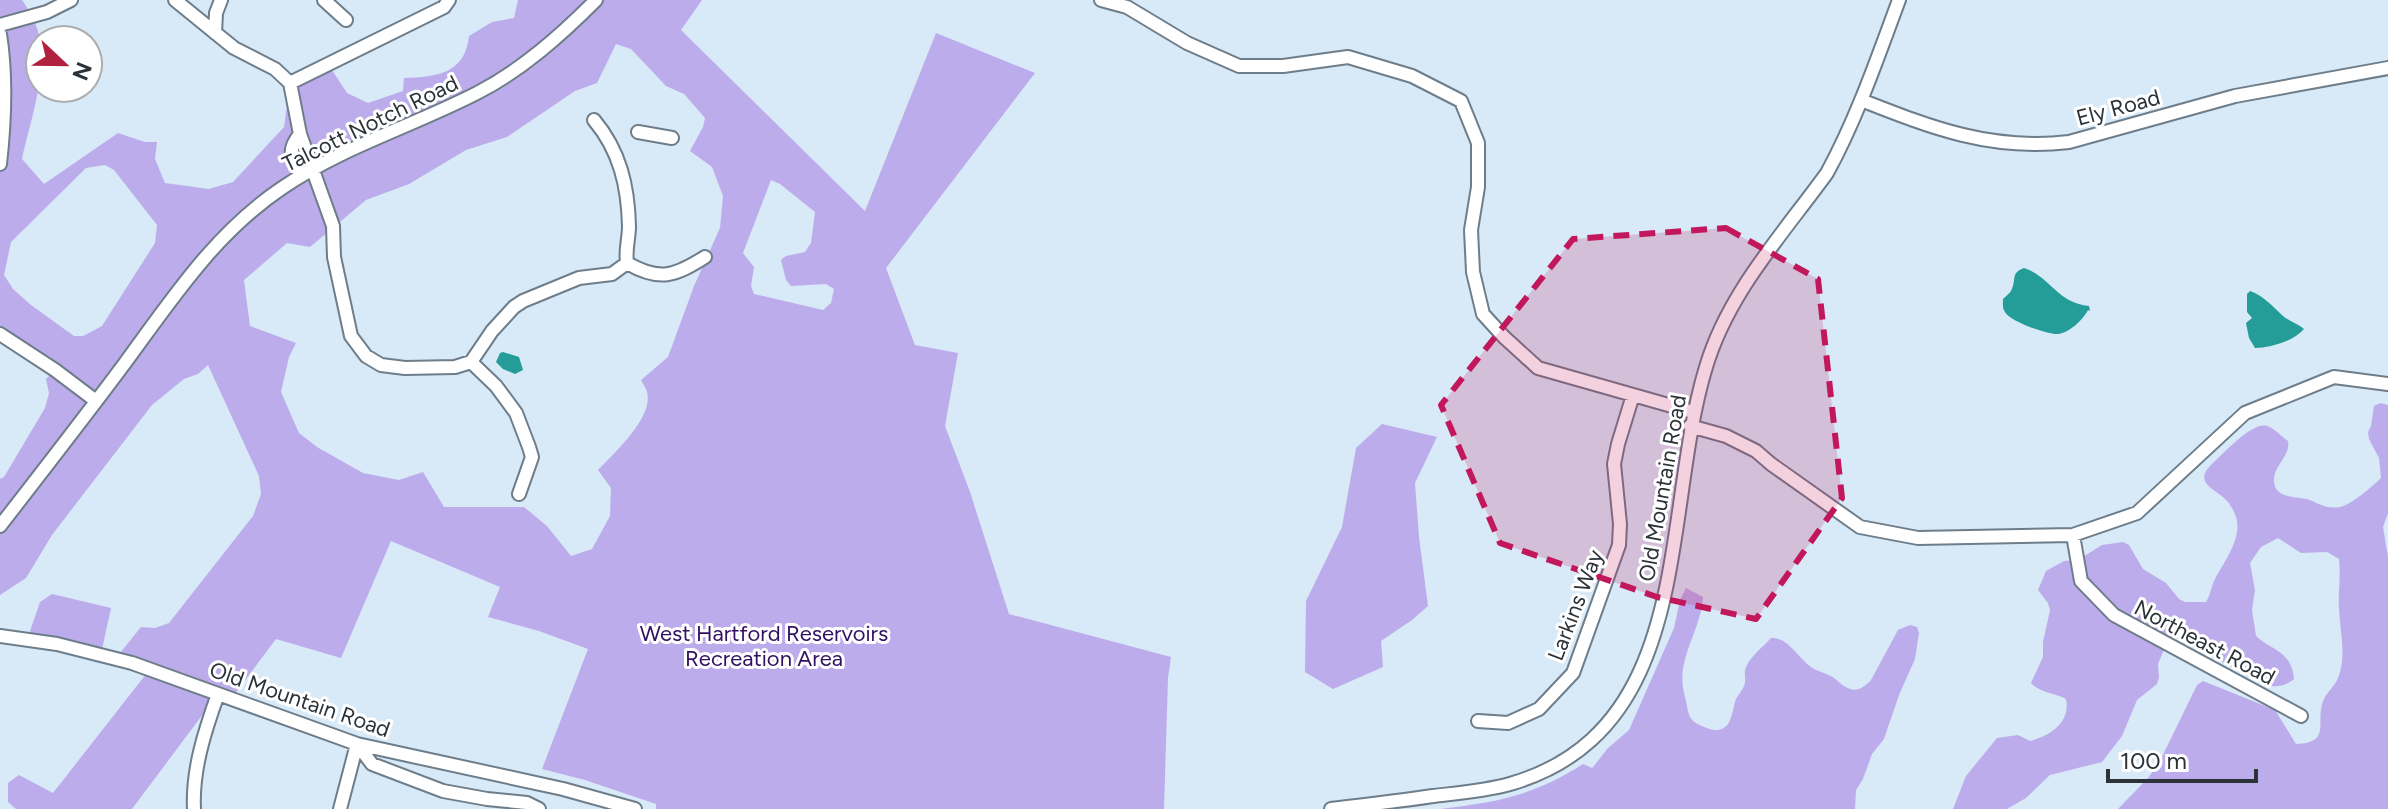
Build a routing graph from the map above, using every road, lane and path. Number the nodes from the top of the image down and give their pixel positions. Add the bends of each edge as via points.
1 (71, 0) edge
2 (175, 0) edge
3 (324, 0) edge
4 (449, 0) edge
5 (596, 0) edge
6 (1101, 0) edge
7 (1899, 0) edge
8 (220, 3) edge
9 (196, 19) junction
10 (346, 20) dead end
11 (0, 25) edge
12 (215, 33) junction
13 (0, 34) edge
14 (2388, 68) edge
15 (290, 83) junction
16 (1861, 100) junction
17 (594, 120) dead end
18 (638, 132) dead end
19 (672, 138) dead end
20 (0, 164) edge
21 (306, 172) junction
22 (705, 257) dead end
23 (627, 263) junction
24 (0, 334) edge
25 (471, 362) junction
26 (2388, 384) edge
27 (1633, 395) junction
28 (96, 401) junction
29 (1693, 412) junction
30 (1690, 426) junction
31 (519, 494) dead end
32 (0, 526) edge
33 (2073, 535) junction
34 (0, 636) edge
35 (218, 694) junction
36 (2301, 716) dead end
37 (1478, 721) dead end
38 (357, 744) junction
39 (194, 809) edge
40 (340, 809) edge
41 (539, 809) edge
42 (635, 809) edge
43 (1331, 809) edge

1 - 11 street
2 - 9 street
3 - 10 street
4 - 15 street
5 - 21 street, Talcott Notch Road via 535,56 480,92
6 - 27 street via 1127,7 1239,66 1348,57 1412,76 1461,101 1478,143 1471,230 1483,314 1538,368
7 - 16 street, Old Mountain Road
8 - 9 street
8 - 12 street
9 - 12 street
12 - 15 street
13 - 20 street via 6,80
14 - 16 street, Ely Road via 2235,96 2046,145 1979,140
15 - 21 street
16 - 29 street, Old Mountain Road via 1827,173 1760,261 1728,314
17 - 23 street via 611,143 625,178
18 - 19 street
21 - 25 street via 333,226 334,257 351,336 366,356 381,365 405,368
21 - 28 street, Talcott Notch Road via 255,208 206,255
22 - 23 street via 666,276
23 - 25 street via 612,274 579,278 523,301
24 - 28 street
25 - 31 street via 516,413 529,447 532,457
26 - 33 street via 2334,377 2245,413 2137,513
27 - 29 street
27 - 37 street, Larkins Way via 1614,464 1619,545 1573,673 1539,709 1508,723
28 - 32 street, Talcott Notch Road
29 - 30 street, Old Mountain Road
30 - 33 street via 1756,451 1860,527 1918,538
30 - 43 street, Old Mountain Road via 1653,640 1627,699 1601,732 1565,760 1511,783
33 - 36 street, Northeast Road via 2081,581 2114,615
34 - 35 street, Old Mountain Road via 101,654
35 - 38 street, Old Mountain Road
35 - 39 street via 199,758
38 - 40 street
38 - 41 street via 372,764 443,791
38 - 42 street, Old Mountain Road

